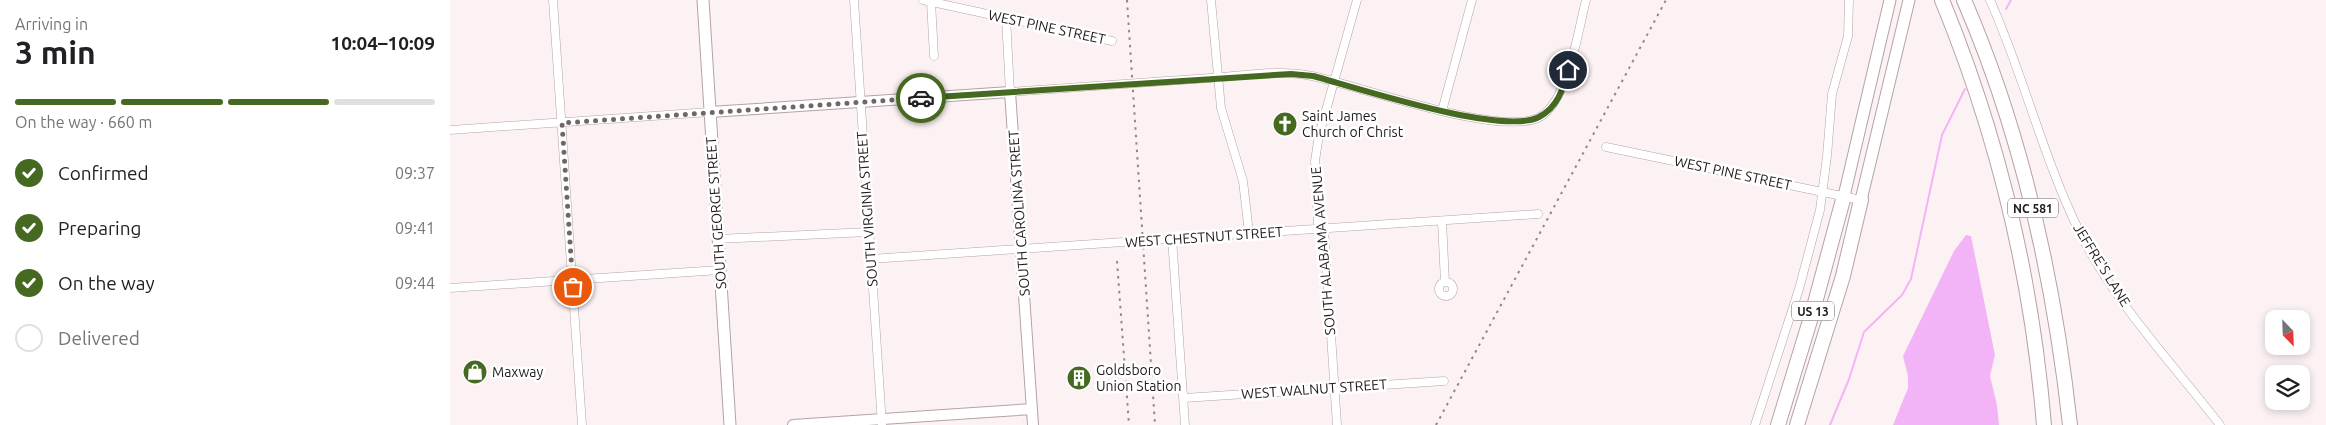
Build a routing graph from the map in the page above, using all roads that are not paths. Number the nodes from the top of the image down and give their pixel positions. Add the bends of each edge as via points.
1 (553, 0) edge
2 (703, 0) edge
3 (854, 0) edge
4 (1211, 0) edge
5 (1357, 0) edge
6 (1472, 0) edge
7 (1586, 0) edge
8 (1849, 0) edge
9 (1890, 0) edge
10 (1909, 0) edge
11 (1942, 0) edge
12 (1964, 0) edge
13 (1990, 0) edge
14 (927, 1) edge
15 (942, 2) edge
16 (1006, 18) junction
17 (1112, 41) dead end
18 (934, 56) dead end
19 (1218, 78) junction
20 (1333, 81) junction
21 (1010, 92) junction
22 (862, 102) junction
23 (1442, 111) junction
24 (710, 112) junction
25 (562, 123) junction
26 (450, 130) edge
27 (1606, 146) dead end
28 (1823, 192) junction
29 (1844, 196) junction
30 (1861, 200) junction
31 (1538, 214) dead end
32 (1442, 221) junction
33 (1324, 229) junction
34 (868, 232) junction
35 (1249, 233) junction
36 (1172, 238) junction
37 (718, 239) junction
38 (1022, 250) junction
39 (870, 259) junction
40 (720, 270) junction
41 (572, 279) junction
42 (1445, 282) dead end
43 (450, 288) edge
44 (1444, 381) dead end
45 (1334, 387) junction
46 (1184, 398) junction
47 (1032, 408) junction
48 (882, 422) edge
49 (582, 425) edge
50 (730, 425) edge
51 (793, 425) edge
52 (1033, 425) edge
53 (1185, 425) edge
54 (1337, 425) edge
55 (1755, 425) edge
56 (1778, 425) edge
57 (1797, 425) edge
58 (2044, 425) edge
59 (2070, 425) edge
60 (2220, 425) edge

1 - 25 street
2 - 24 main road, SOUTH GEORGE STREET
3 - 22 street, SOUTH VIRGINIA STREET
4 - 19 street
5 - 20 street, SOUTH ALABAMA AVENUE
6 - 23 street
7 - 23 street via 1563,87 1547,112 1516,123
8 - 28 street via 1848,36 1832,94
9 - 29 main road, US 13
10 - 30 main road, US 13
11 - 58 highway, NC 581 via 1982,107 2012,214 2035,344
12 - 59 highway, NC 581 via 1995,82 2031,203 2054,312
13 - 60 street, JEFFRE'S LANE via 2080,234 2121,298
14 - 15 street, WEST PINE STREET
14 - 18 street
15 - 16 street, WEST PINE STREET
16 - 17 street, WEST PINE STREET
16 - 21 street, SOUTH CAROLINA STREET
19 - 20 street via 1291,74
19 - 21 street
19 - 35 street via 1224,122 1243,181
20 - 23 street
20 - 33 street, SOUTH ALABAMA AVENUE via 1315,161 1318,223
21 - 22 street
21 - 38 street, SOUTH CAROLINA STREET
22 - 24 street
22 - 34 street, SOUTH VIRGINIA STREET
24 - 25 street
24 - 37 main road, SOUTH GEORGE STREET
25 - 26 street
25 - 41 street
27 - 28 street, WEST PINE STREET
28 - 29 street, WEST PINE STREET
28 - 55 street via 1808,260
29 - 30 street, WEST PINE STREET
29 - 56 highway, US 13
30 - 57 highway, US 13 via 1843,276
31 - 32 street, WEST CHESTNUT STREET
32 - 33 street, WEST CHESTNUT STREET
32 - 42 street
33 - 35 street, WEST CHESTNUT STREET
33 - 45 street, SOUTH ALABAMA AVENUE
34 - 37 street
34 - 39 street, SOUTH VIRGINIA STREET
35 - 36 street, WEST CHESTNUT STREET
36 - 38 street, WEST CHESTNUT STREET
36 - 46 street
37 - 40 main road, SOUTH GEORGE STREET
38 - 39 street, WEST CHESTNUT STREET
38 - 47 street, SOUTH CAROLINA STREET
39 - 48 street, SOUTH VIRGINIA STREET
40 - 41 street
40 - 50 main road, SOUTH GEORGE STREET
41 - 43 street
41 - 49 street
44 - 45 street, WEST WALNUT STREET
45 - 46 street, WEST WALNUT STREET
45 - 54 street, SOUTH ALABAMA AVENUE
46 - 53 street
47 - 48 street
47 - 52 street, SOUTH CAROLINA STREET
48 - 51 street

